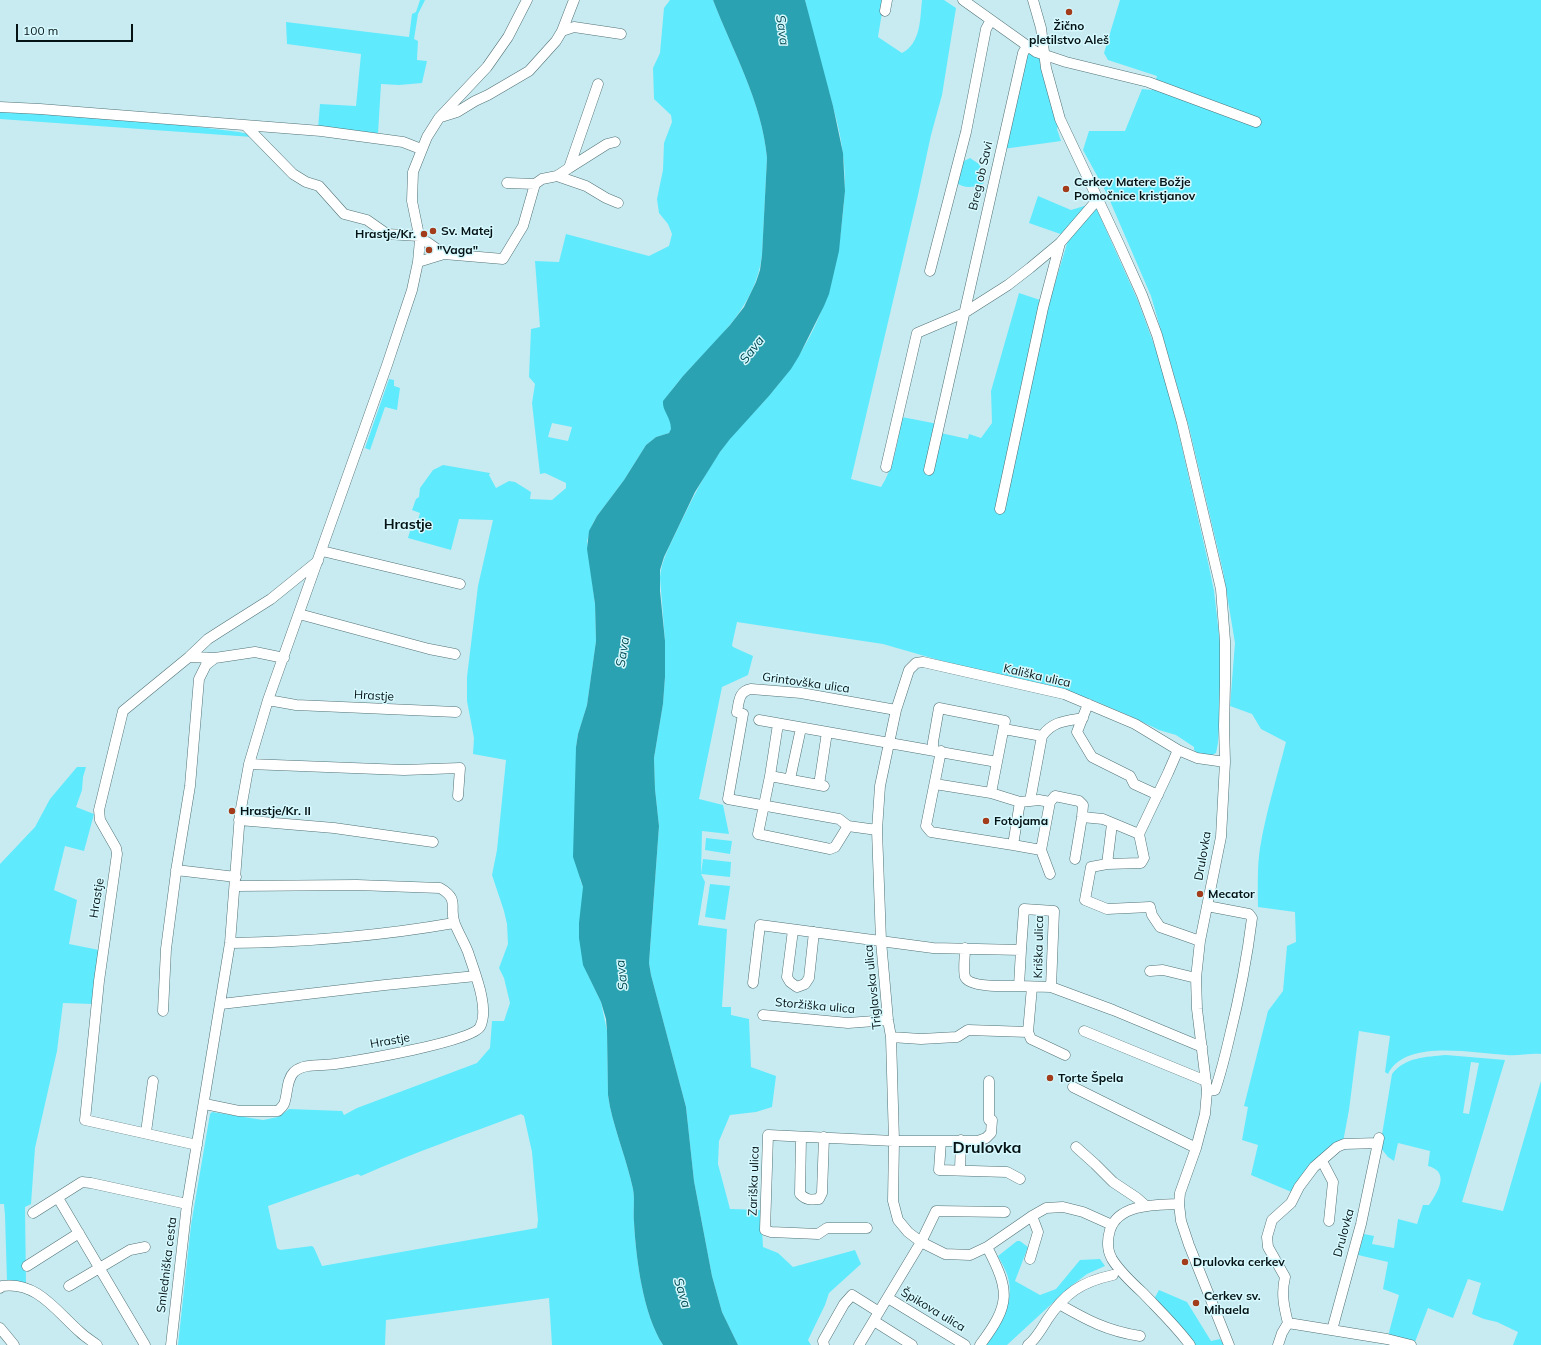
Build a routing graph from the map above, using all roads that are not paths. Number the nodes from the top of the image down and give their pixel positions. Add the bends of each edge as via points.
1 (527, 0) edge
2 (574, 0) edge
3 (887, 0) edge
4 (963, 0) edge
5 (1033, 0) edge
6 (885, 11) dead end
7 (991, 20) junction
8 (562, 31) junction
9 (621, 34) dead end
10 (1027, 46) junction
11 (1045, 54) junction
12 (598, 84) dead end
13 (0, 107) edge
14 (439, 118) junction
15 (1256, 122) dead end
16 (246, 126) junction
17 (614, 142) dead end
18 (421, 150) junction
19 (569, 168) junction
20 (557, 176) junction
21 (508, 183) dead end
22 (535, 184) junction
23 (1098, 198) junction
24 (618, 203) dead end
25 (420, 238) junction
26 (1060, 243) junction
27 (444, 254) junction
28 (418, 262) junction
29 (930, 271) dead end
30 (964, 313) junction
31 (886, 467) dead end
32 (929, 470) dead end
33 (1000, 509) dead end
34 (322, 551) junction
35 (318, 561) junction
36 (460, 584) dead end
37 (299, 614) junction
38 (455, 654) dead end
39 (189, 657) junction
40 (215, 658) junction
41 (284, 658) junction
42 (268, 700) junction
43 (1088, 704) junction
44 (896, 710) junction
45 (456, 712) dead end
46 (1083, 718) junction
47 (759, 720) dead end
48 (778, 724) junction
49 (800, 728) junction
50 (1004, 729) junction
51 (827, 732) junction
52 (1042, 736) junction
53 (889, 742) junction
54 (937, 750) junction
55 (1178, 750) junction
56 (997, 762) junction
57 (1225, 762) junction
58 (249, 764) junction
59 (770, 776) junction
60 (790, 780) junction
61 (935, 784) junction
62 (991, 793) junction
63 (1158, 794) junction
64 (458, 796) dead end
65 (1025, 801) junction
66 (1050, 802) junction
67 (763, 806) junction
68 (1082, 817) junction
69 (239, 820) junction
70 (1112, 824) junction
71 (848, 826) junction
72 (877, 830) junction
73 (1139, 834) junction
74 (433, 842) dead end
75 (1013, 845) junction
76 (1041, 850) junction
77 (1075, 859) dead end
78 (1106, 864) junction
79 (176, 870) junction
80 (1050, 874) dead end
81 (235, 882) junction
82 (1207, 906) junction
83 (454, 923) junction
84 (793, 930) junction
85 (814, 932) junction
86 (881, 941) junction
87 (1200, 941) junction
88 (230, 943) junction
89 (965, 948) junction
90 (1021, 950) junction
91 (1150, 971) dead end
92 (476, 976) junction
93 (1196, 978) junction
94 (753, 983) dead end
95 (1019, 986) junction
96 (1032, 987) junction
97 (1051, 987) junction
98 (221, 1004) junction
99 (163, 1011) dead end
100 (763, 1014) dead end
101 (888, 1020) junction
102 (1084, 1031) dead end
103 (1028, 1032) junction
104 (891, 1037) junction
105 (1202, 1047) junction
106 (1065, 1055) dead end
107 (153, 1081) dead end
108 (990, 1081) dead end
109 (1206, 1086) junction
110 (1073, 1087) dead end
111 (205, 1104) junction
112 (146, 1132) junction
113 (801, 1137) junction
114 (824, 1137) junction
115 (894, 1140) junction
116 (961, 1140) junction
117 (941, 1141) junction
118 (197, 1145) junction
119 (1076, 1147) dead end
120 (1196, 1148) junction
121 (1322, 1161) junction
122 (960, 1170) junction
123 (1020, 1179) dead end
124 (58, 1198) junction
125 (187, 1204) junction
126 (1179, 1204) junction
127 (1146, 1206) junction
128 (1005, 1212) dead end
129 (33, 1213) dead end
130 (1032, 1216) junction
131 (1329, 1221) dead end
132 (1112, 1225) junction
133 (867, 1228) dead end
134 (80, 1233) junction
135 (921, 1242) junction
136 (146, 1247) dead end
137 (987, 1247) junction
138 (1030, 1259) dead end
139 (27, 1266) dead end
140 (101, 1268) junction
141 (1113, 1275) dead end
142 (69, 1286) dead end
143 (0, 1288) edge
144 (888, 1298) junction
145 (1059, 1304) junction
146 (879, 1312) junction
147 (874, 1321) junction
148 (1288, 1323) junction
149 (0, 1328) edge
150 (1332, 1330) junction
151 (1140, 1336) dead end
152 (861, 1344) edge
153 (14, 1345) edge
154 (97, 1345) edge
155 (145, 1345) edge
156 (171, 1345) edge
157 (824, 1345) edge
158 (912, 1345) edge
159 (965, 1345) edge
160 (980, 1345) edge
161 (1030, 1345) edge
162 (1190, 1345) edge
163 (1228, 1345) edge
164 (1278, 1345) edge
165 (1411, 1345) edge

1 - 14 street via 508,37 486,67
2 - 8 street
3 - 6 street
4 - 7 street
5 - 11 street
7 - 10 street
7 - 29 street, Breg ob Savi via 986,29 966,132
8 - 9 street via 574,27
8 - 14 street via 529,71 456,112
10 - 11 street
10 - 30 street, Breg ob Savi via 1021,61
11 - 15 street via 1066,62 1148,82
11 - 23 street via 1046,68 1060,119
12 - 19 street
13 - 16 street via 40,108
14 - 18 street via 426,137
16 - 18 street via 321,131 403,142
16 - 25 street via 293,174 319,186 344,214 367,220 387,234
17 - 19 street
18 - 25 street via 413,172 411,191
19 - 20 street
20 - 22 street via 542,179
20 - 24 street via 586,186
21 - 22 street
22 - 27 street via 523,226 503,258
23 - 26 street
23 - 57 street, Drulovka via 1142,296 1167,366 1221,589 1225,642
25 - 27 street
25 - 28 street
26 - 30 street via 1008,285
26 - 33 street via 1043,308
27 - 28 street
28 - 34 street via 412,290
30 - 31 street via 917,333
30 - 32 street, Breg ob Savi
34 - 35 street
34 - 36 street
35 - 37 street
35 - 39 street, Hrastje via 271,600 208,639
37 - 38 street
37 - 41 street
39 - 40 street
39 - 112 street, Hrastje via 123,711 100,810 100,820 118,854 99,981 85,1120
40 - 41 street via 255,652
40 - 79 street via 206,665 199,679 190,786
41 - 42 street
42 - 45 street, Hrastje via 296,705
42 - 58 street
43 - 44 street, Kališka ulica via 1064,694 923,662 916,663 909,670
43 - 46 street
43 - 55 street, Kališka ulica via 1134,724
44 - 53 street, Kališka ulica
44 - 67 street, Grintovška ulica via 800,693 745,690 740,696 737,712 743,714 728,800
46 - 52 street via 1056,723
46 - 63 street via 1077,732 1092,757 1130,776 1134,784
47 - 48 street
48 - 49 street
48 - 59 street
49 - 51 street
49 - 60 street
50 - 52 street
50 - 54 street via 1006,721 939,708 933,742
50 - 56 street
51 - 53 street
51 - 60 street via 821,785
52 - 65 street
53 - 54 street
53 - 72 street, Kališka ulica via 880,786
54 - 56 street
54 - 61 street
55 - 57 street, Kališka ulica via 1197,758
55 - 63 street
56 - 62 street
57 - 82 street, Drulovka via 1221,837
58 - 64 street via 404,770 460,768
58 - 69 street
59 - 60 street
59 - 67 street
61 - 62 street
61 - 75 street via 926,826 931,832
62 - 65 street
63 - 73 street
65 - 66 street
65 - 75 street
66 - 68 street via 1055,796 1079,801 1083,804
66 - 76 street
67 - 71 street, Grintovška ulica via 839,819
67 - 71 street via 758,834 830,849 835,847
68 - 70 street
68 - 77 street
69 - 74 street via 334,828
69 - 81 street
70 - 73 street
70 - 78 street
71 - 72 street, Grintovška ulica
72 - 86 street, Triglavska ulica
73 - 78 street via 1144,858 1141,863
75 - 76 street
76 - 80 street
78 - 87 street via 1091,867 1086,900 1107,909 1150,907 1160,927
79 - 81 street, Hrastje
79 - 99 street via 166,949
81 - 83 street, Hrastje via 440,888 448,892 453,900
81 - 88 street
82 - 87 street, Drulovka
82 - 109 street via 1249,914 1252,918 1247,959 1220,1077 1214,1090
83 - 88 street via 361,936 287,942
83 - 92 street, Hrastje via 464,940
84 - 85 street
84 - 85 street, Storžiška ulica via 787,977 797,987 805,984 809,978
84 - 94 street via 760,924
85 - 86 street
86 - 89 street, Kriška ulica via 933,948
86 - 101 street, Triglavska ulica
87 - 93 street, Drulovka
88 - 98 street
89 - 90 street, Kriška ulica
89 - 95 street, Kriška ulica via 965,976 968,981 977,984
90 - 95 street, Kriška ulica
90 - 97 street, Kriška ulica via 1024,909 1054,911
91 - 93 street via 1163,970
92 - 98 street
92 - 111 street, Hrastje via 484,1010 480,1028 472,1034 418,1049 334,1064 305,1066 294,1073 288,1084 284,1105 278,1110 239,1111
93 - 105 street, Drulovka
95 - 96 street, Kriška ulica
96 - 97 street, Kriška ulica
96 - 103 street, Kriška ulica
97 - 105 street
98 - 111 street
100 - 101 street, Storžiška ulica via 848,1024
101 - 104 street, Triglavska ulica
102 - 109 street
103 - 104 street via 968,1030 958,1037
103 - 106 street via 1031,1039
104 - 115 street, Triglavska ulica
105 - 109 street, Drulovka
107 - 112 street
108 - 116 street via 989,1120 992,1120 992,1132 986,1138
109 - 120 street, Drulovka via 1205,1114
110 - 120 street
111 - 118 street
112 - 118 street, Hrastje
113 - 114 street, Zariška ulica
113 - 114 street via 800,1194 804,1199 811,1200 819,1199 822,1193
113 - 133 street, Zariška ulica via 768,1135 766,1230 818,1234 827,1228
114 - 115 street, Zariška ulica
115 - 117 street
115 - 135 street, Triglavska ulica via 893,1202 898,1220
116 - 117 street
116 - 122 street
117 - 122 street via 940,1170
118 - 125 street
119 - 127 street via 1113,1182
120 - 126 street, Drulovka via 1180,1193
121 - 131 street, Drulovka via 1333,1182
121 - 148 street, Drulovka via 1307,1176 1291,1203 1272,1220 1267,1237 1268,1247 1285,1277 1282,1299
121 - 150 street, Drulovka via 1344,1144 1379,1139 1362,1224
122 - 123 street via 1007,1172
124 - 125 street, Smledniška cesta via 82,1182
124 - 129 street, Smledniška cesta
124 - 134 street
125 - 156 street, Smledniška cesta
126 - 127 street
126 - 163 street, Drulovka via 1181,1221 1189,1245
127 - 132 street via 1128,1210
128 - 135 street via 936,1211
130 - 132 street via 1046,1208 1063,1207 1083,1212
130 - 137 street
130 - 138 street via 1038,1232
132 - 162 street via 1108,1238 1108,1249 1112,1259
134 - 139 street
134 - 140 street
135 - 137 street, Triglavska ulica via 945,1254 970,1255
135 - 144 street, Špikova ulica
136 - 140 street, Smledniška cesta via 130,1250
137 - 160 street via 1004,1286 1003,1305 995,1326
140 - 142 street, Smledniška cesta
140 - 155 street
141 - 145 street via 1085,1283
143 - 154 street via 13,1285 34,1291
144 - 146 street, Špikova ulica
144 - 159 street, Špikova ulica
145 - 151 street via 1093,1323 1120,1333
145 - 161 street
146 - 147 street, Špikova ulica
146 - 157 street via 852,1295 823,1341
147 - 152 street, Špikova ulica
147 - 158 street
148 - 150 street
148 - 164 street
149 - 153 street
150 - 165 street

